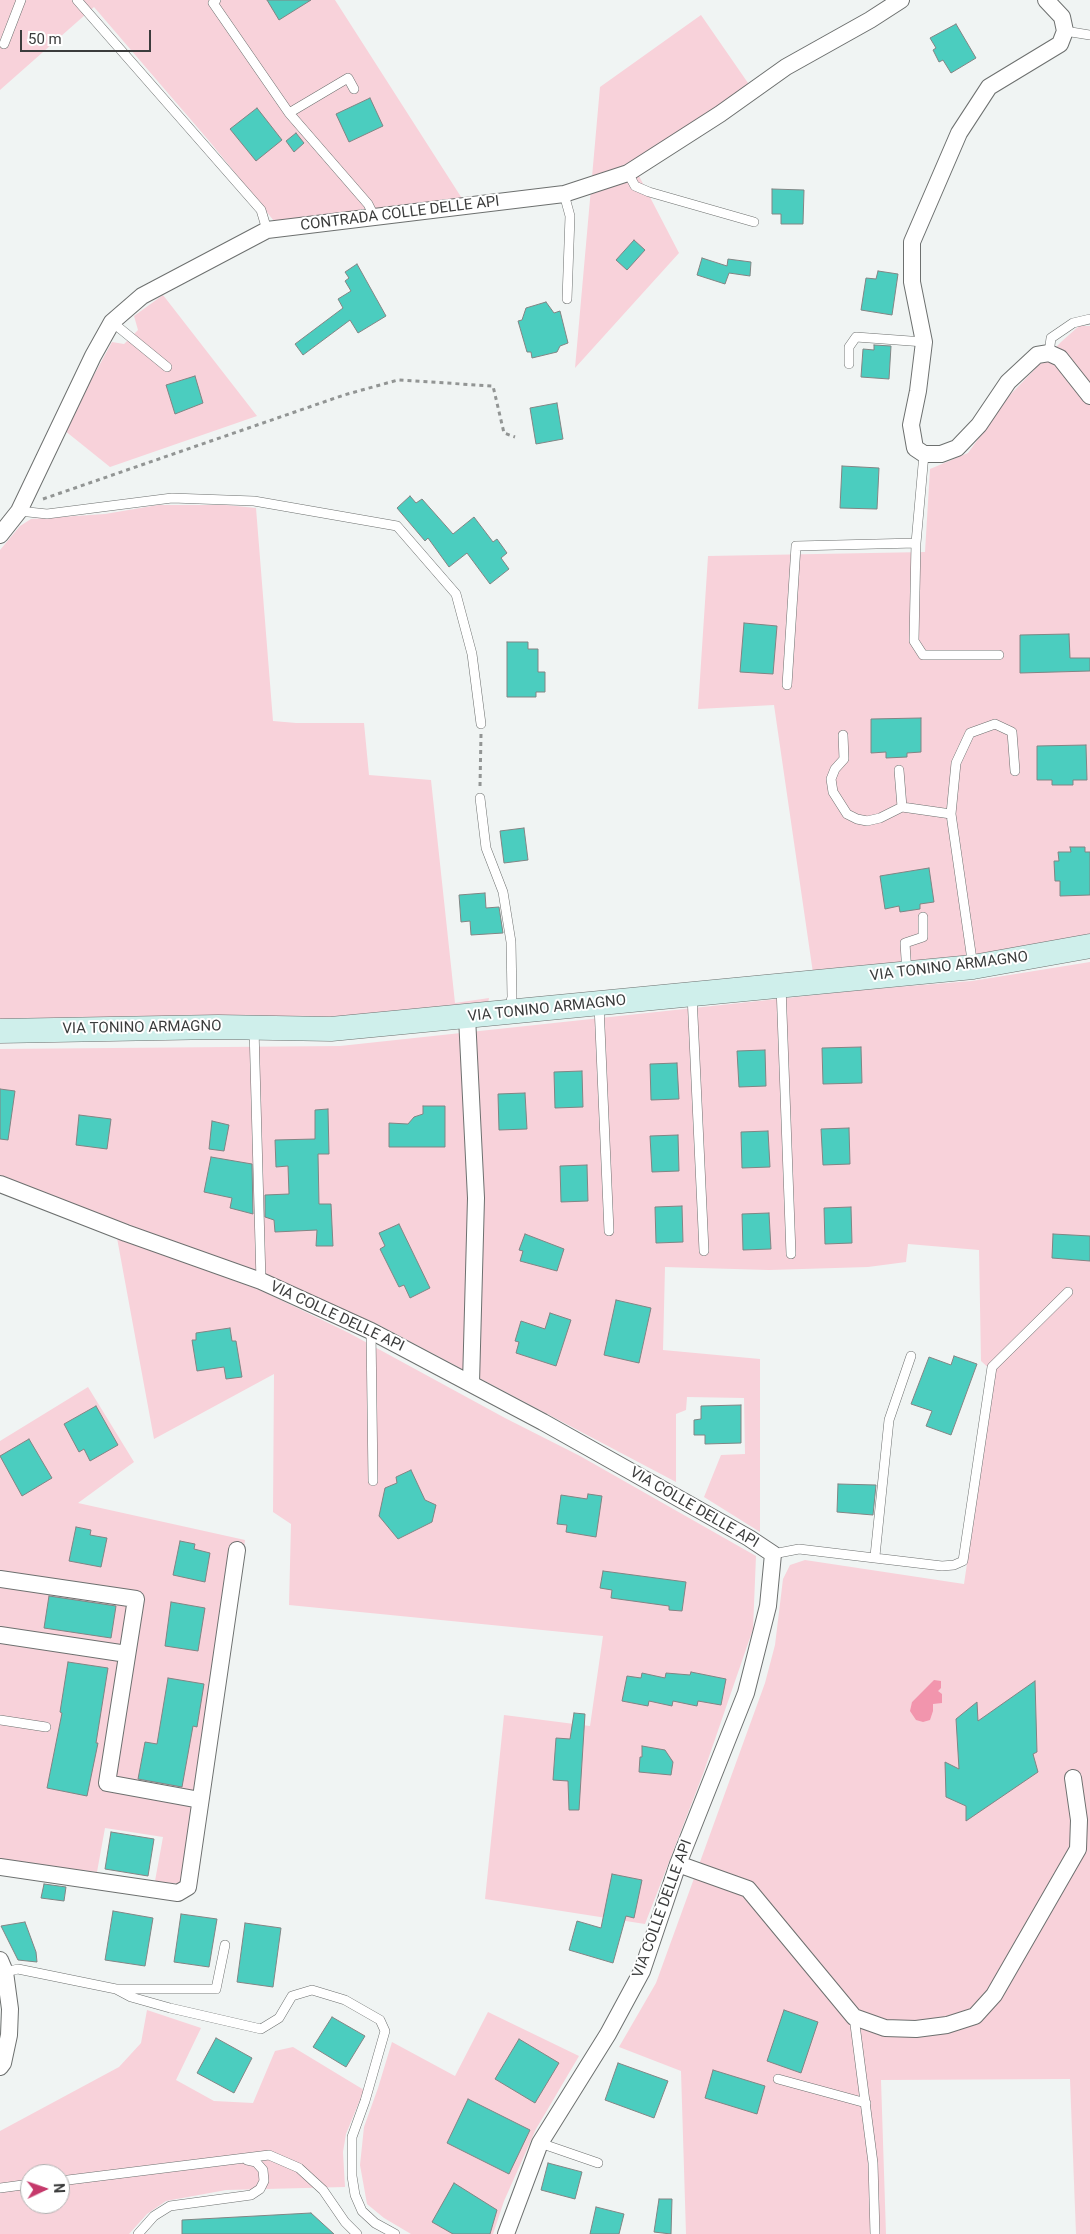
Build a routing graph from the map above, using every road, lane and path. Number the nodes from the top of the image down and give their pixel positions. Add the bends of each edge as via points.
1 (21, 0) edge
2 (77, 0) edge
3 (216, 0) edge
4 (901, 0) edge
5 (1046, 0) edge
6 (1066, 31) junction
7 (1090, 35) edge
8 (4, 44) dead end
9 (354, 89) dead end
10 (289, 112) junction
11 (628, 173) junction
12 (564, 194) junction
13 (375, 218) junction
14 (754, 222) dead end
15 (267, 230) junction
16 (567, 299) dead end
17 (1090, 319) edge
18 (112, 322) junction
19 (924, 342) junction
20 (1049, 354) junction
21 (849, 364) dead end
22 (167, 367) dead end
23 (1090, 396) edge
24 (514, 438) dead end
25 (924, 454) junction
26 (19, 511) junction
27 (0, 535) edge
28 (916, 543) junction
29 (999, 655) dead end
30 (787, 685) dead end
31 (482, 724) joint
32 (843, 735) dead end
33 (899, 770) dead end
34 (1015, 771) dead end
35 (480, 798) joint
36 (902, 807) junction
37 (951, 814) junction
38 (923, 917) dead end
39 (1090, 946) edge
40 (973, 967) junction
41 (907, 974) junction
42 (781, 986) junction
43 (692, 995) junction
44 (599, 1004) junction
45 (508, 1013) junction
46 (467, 1017) junction
47 (254, 1028) junction
48 (0, 1031) edge
49 (0, 1184) edge
50 (610, 1232) dead end
51 (704, 1251) dead end
52 (791, 1254) dead end
53 (261, 1281) junction
54 (1068, 1292) dead end
55 (371, 1332) junction
56 (911, 1356) dead end
57 (471, 1383) junction
58 (373, 1481) dead end
59 (237, 1550) dead end
60 (774, 1554) junction
61 (875, 1556) junction
62 (0, 1579) edge
63 (0, 1634) edge
64 (127, 1654) junction
65 (0, 1720) edge
66 (46, 1727) dead end
67 (1073, 1778) dead end
68 (200, 1800) junction
69 (678, 1864) junction
70 (0, 1867) edge
71 (225, 1944) dead end
72 (2, 1966) edge
73 (116, 1989) junction
74 (854, 2017) junction
75 (0, 2067) edge
76 (778, 2079) dead end
77 (866, 2102) junction
78 (540, 2143) junction
79 (242, 2159) junction
80 (598, 2163) dead end
81 (70, 2180) edge
82 (20, 2185) edge
83 (0, 2188) edge
84 (138, 2234) edge
85 (357, 2234) edge
86 (395, 2234) edge
87 (506, 2234) edge
88 (875, 2234) edge

1 - 8 lane
2 - 15 lane via 261,210
3 - 10 lane via 213,3
4 - 11 street, CONTRADA COLLE DELLE API via 786,67
5 - 6 street via 1062,17
6 - 7 lane
6 - 19 street via 1060,44 1049,52 989,87 959,133 912,242 912,282
9 - 10 lane via 348,78
10 - 13 lane via 368,204
11 - 12 street, CONTRADA COLLE DELLE API
11 - 14 lane via 634,186 649,192
12 - 13 street, CONTRADA COLLE DELLE API
12 - 16 lane via 570,216
13 - 15 street, CONTRADA COLLE DELLE API
15 - 18 street, CONTRADA COLLE DELLE API via 142,296
17 - 20 lane via 1073,323 1051,338
18 - 22 lane
18 - 26 street, CONTRADA COLLE DELLE API
19 - 21 lane via 856,337 849,347
19 - 25 street via 911,425 915,448
20 - 23 street via 1060,358
20 - 25 street via 1037,355 1008,382 979,425 957,448 940,454
24 - 26 path via 504,433 493,386 398,380 344,395 54,494
25 - 28 lane
26 - 27 street, CONTRADA COLLE DELLE API
26 - 31 lane via 47,514 172,498 254,501 397,526 456,594 472,654
28 - 29 lane via 914,640 923,655
28 - 30 lane via 796,546
31 - 35 path
32 - 36 lane via 844,759 831,779 833,792 847,814 867,821
33 - 36 lane
34 - 37 lane via 1012,732 995,724 970,734 956,764
35 - 45 lane via 486,848 502,892 511,942 512,997
36 - 37 lane
37 - 40 lane
38 - 41 lane via 923,937 905,943
39 - 40 street, VIA TONINO ARMAGNO
40 - 41 street, VIA TONINO ARMAGNO
41 - 42 street, VIA TONINO ARMAGNO
42 - 43 street, VIA TONINO ARMAGNO
42 - 52 lane
43 - 44 street, VIA TONINO ARMAGNO
43 - 51 lane
44 - 45 street, VIA TONINO ARMAGNO
44 - 50 lane
45 - 46 street, VIA TONINO ARMAGNO
46 - 47 street, VIA TONINO ARMAGNO via 331,1029
46 - 57 street via 476,1198
47 - 48 street, VIA TONINO ARMAGNO
47 - 53 lane
49 - 53 street, VIA COLLE DELLE API
53 - 55 street, VIA COLLE DELLE API
54 - 61 lane via 992,1367 963,1562 942,1566
55 - 57 street, VIA COLLE DELLE API
55 - 58 lane
56 - 61 lane via 889,1420
57 - 60 street, VIA COLLE DELLE API
59 - 68 street
60 - 61 lane via 799,1549
60 - 69 street, VIA COLLE DELLE API via 768,1606 746,1693
62 - 64 street via 136,1599
63 - 64 street
64 - 68 street via 107,1783
65 - 66 lane
67 - 74 street via 1079,1820 1078,1849 994,1995 975,2016 947,2025 916,2029 885,2028
68 - 70 street via 188,1887 178,1893
69 - 74 street via 748,1889
69 - 78 street, VIA COLLE DELLE API via 642,1971 608,2034
71 - 73 lane via 216,1989
72 - 73 lane
72 - 75 street via 10,2009
73 - 86 lane via 131,1997 260,2030 279,2018 292,1996 312,1990 345,2000 380,2020 385,2032 352,2137 352,2176 362,2211
74 - 77 lane
76 - 77 lane
77 - 88 lane via 873,2163
78 - 80 lane
78 - 87 street, VIA COLLE DELLE API
79 - 81 lane
79 - 84 lane via 256,2162 263,2170 264,2181 252,2195 170,2206 154,2216
79 - 85 lane via 269,2155 299,2168 324,2190
82 - 83 lane

